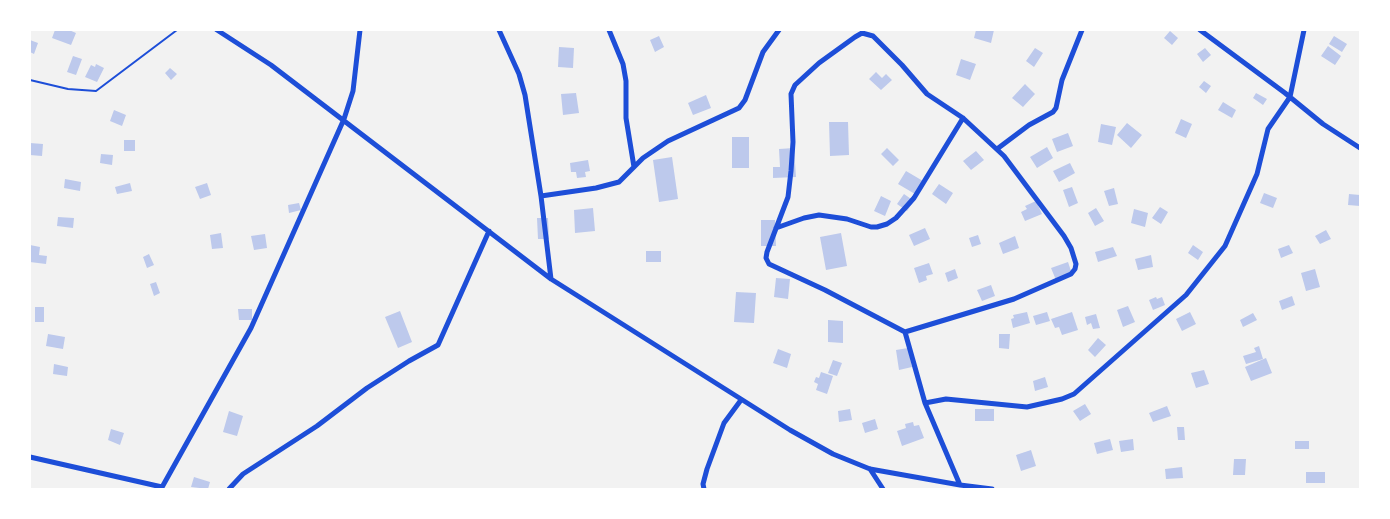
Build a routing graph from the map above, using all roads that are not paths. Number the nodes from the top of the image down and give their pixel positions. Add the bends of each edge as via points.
1 (217, 30) edge
2 (360, 30) edge
3 (499, 30) edge
4 (609, 30) edge
5 (779, 30) edge
6 (1082, 30) edge
7 (1200, 30) edge
8 (1304, 30) edge
9 (1290, 97) junction
10 (963, 118) junction
11 (344, 120) junction
12 (997, 148) junction
13 (1360, 148) edge
14 (634, 167) junction
15 (541, 196) junction
16 (776, 228) junction
17 (489, 231) junction
18 (551, 279) junction
19 (905, 332) junction
20 (742, 400) junction
21 (925, 403) junction
22 (30, 457) edge
23 (870, 469) junction
24 (960, 485) junction
25 (161, 488) edge
26 (229, 489) edge
27 (704, 489) edge
28 (883, 489) edge
29 (992, 489) edge

1 - 11 street via 271,65
2 - 11 street via 353,91
3 - 15 street via 525,95
4 - 14 street via 623,64 626,118
5 - 14 street via 762,52 745,100 739,108 668,141
6 - 12 street via 1062,80 1056,108
7 - 9 street
8 - 9 street
9 - 13 street
9 - 21 street via 1268,129 1257,174 1224,246 1186,296 1074,394 1027,407 946,399
10 - 12 street
10 - 16 street via 914,198 887,224 878,227 819,215
10 - 16 street via 927,94 873,36 862,34 855,37 819,63 795,85 791,94 793,142 790,180 788,197
11 - 17 street
11 - 25 street via 251,328
12 - 19 street via 1064,236 1071,248 1075,269 1064,278 1014,299
14 - 15 street via 619,182
15 - 18 street
16 - 19 street via 766,252 769,264
17 - 18 street
17 - 26 street via 438,346 367,388 317,426 243,474
18 - 20 street
19 - 21 street
20 - 23 street via 833,454
20 - 27 street via 724,423 707,469
21 - 24 street
22 - 25 street
23 - 24 street
23 - 28 street
24 - 29 street

